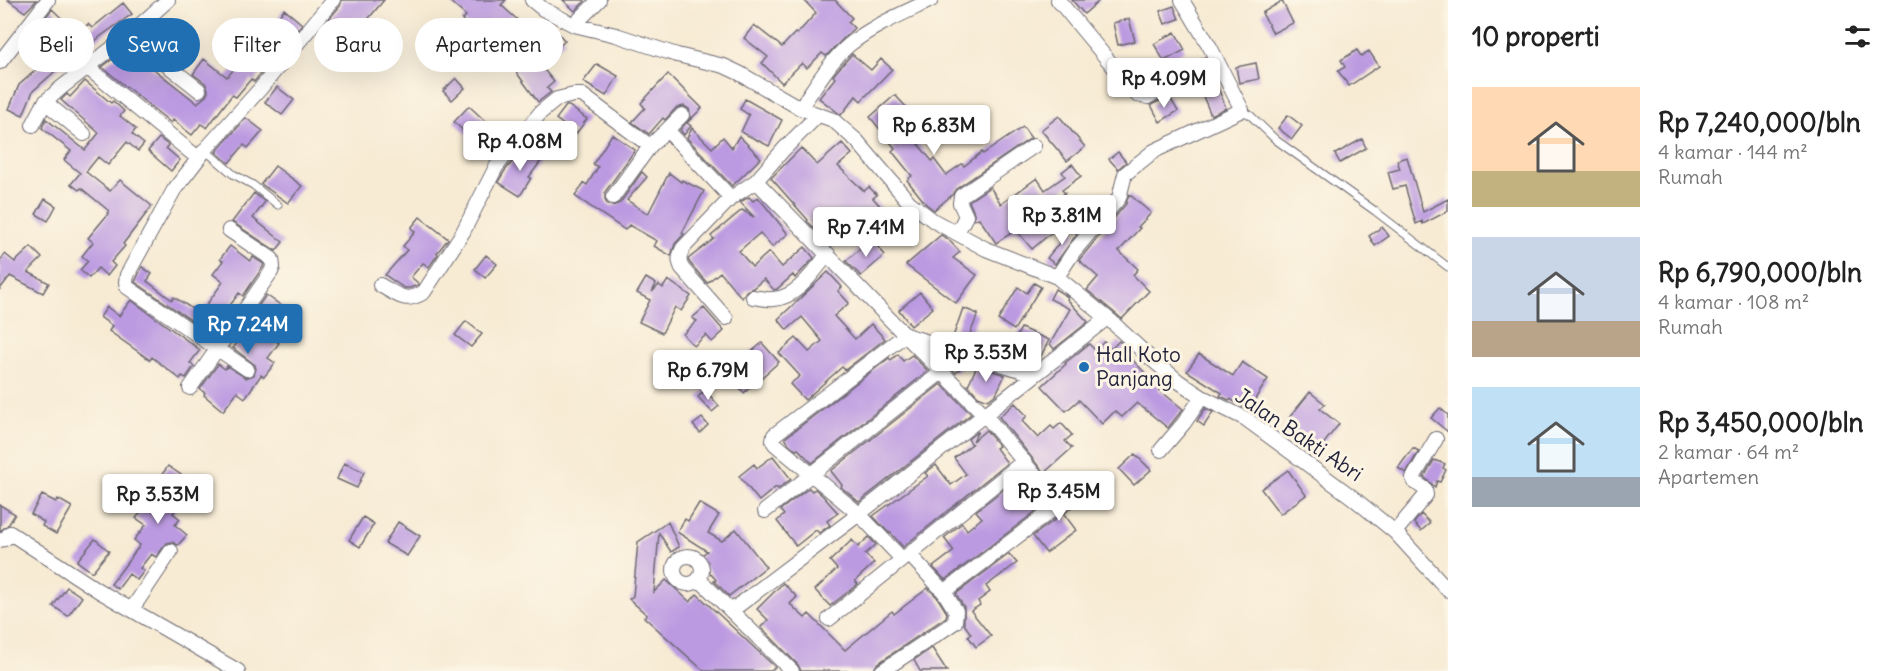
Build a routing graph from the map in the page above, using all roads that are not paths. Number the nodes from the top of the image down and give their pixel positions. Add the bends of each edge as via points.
1 (48, 0) edge
2 (168, 0) edge
3 (333, 0) edge
4 (531, 0) edge
5 (599, 0) edge
6 (931, 0) edge
7 (1058, 0) edge
8 (1182, 0) edge
9 (148, 18) edge
10 (574, 26) junction
11 (106, 54) edge
12 (1216, 59) junction
13 (0, 62) edge
14 (94, 63) edge
15 (83, 72) edge
16 (93, 72) edge
17 (176, 72) edge
18 (199, 90) dead end
19 (45, 102) junction
20 (800, 108) junction
21 (1242, 110) junction
22 (682, 115) dead end
23 (818, 115) junction
24 (33, 125) dead end
25 (667, 130) junction
26 (84, 134) dead end
27 (650, 146) junction
28 (1034, 146) dead end
29 (202, 154) junction
30 (756, 181) junction
31 (612, 197) dead end
32 (731, 198) junction
33 (279, 205) dead end
34 (229, 230) dead end
35 (957, 233) junction
36 (828, 254) junction
37 (1448, 267) edge
38 (1057, 277) junction
39 (380, 285) dead end
40 (753, 297) dead end
41 (726, 318) dead end
42 (1107, 318) junction
43 (904, 335) junction
44 (218, 349) junction
45 (248, 369) dead end
46 (943, 371) junction
47 (1034, 374) junction
48 (190, 388) dead end
49 (1202, 397) junction
50 (986, 415) junction
51 (1436, 439) dead end
52 (1161, 450) dead end
53 (1024, 461) junction
54 (812, 474) junction
55 (765, 511) dead end
56 (859, 514) junction
57 (1395, 532) junction
58 (0, 540) edge
59 (171, 551) dead end
60 (906, 556) junction
61 (699, 579) dead end
62 (1448, 590) edge
63 (944, 592) junction
64 (132, 609) junction
65 (731, 611) junction
66 (829, 619) dead end
67 (222, 667) edge
68 (238, 671) edge
69 (792, 671) edge
70 (882, 671) edge

1 - 13 street
2 - 9 street
3 - 29 street
4 - 10 street, Jalan Bakti Abri
5 - 10 street
6 - 20 street via 849,45
7 - 12 street via 1141,97 1148,97
8 - 12 street
10 - 20 street, Jalan Bakti Abri via 724,66
11 - 14 street
12 - 21 street
15 - 19 street
16 - 29 street
17 - 18 street
19 - 24 street
19 - 26 street
20 - 23 street, Jalan Bakti Abri
21 - 37 lane via 1276,140
21 - 38 street via 1154,151 1131,168 1125,174 1119,198
22 - 25 street
23 - 30 street
23 - 35 street, Jalan Bakti Abri via 844,128 909,202
25 - 27 street
25 - 32 street
27 - 31 street
27 - 39 street via 582,95 556,99 496,167 463,232 424,292 409,299
28 - 35 street via 961,196 966,216
29 - 33 lane
29 - 44 street via 174,190 126,282 127,287
30 - 32 street
30 - 36 street
32 - 41 street via 679,256 679,262
34 - 44 street via 272,260 273,267
35 - 38 street, Jalan Bakti Abri
36 - 40 street via 787,295 771,300
36 - 43 street
38 - 42 street, Jalan Bakti Abri
42 - 47 street
42 - 49 street, Jalan Bakti Abri via 1178,381
43 - 46 street
43 - 47 street
43 - 54 street via 774,435 775,444
44 - 45 street
44 - 48 street
46 - 50 street
46 - 54 street
47 - 50 street
49 - 52 street
49 - 57 street, Jalan Bakti Abri via 1246,419
50 - 53 street
50 - 56 street
51 - 57 street via 1413,478 1425,489 1425,497
53 - 60 street
53 - 63 street via 1052,496 1051,511
54 - 55 street
54 - 56 street
56 - 60 street
56 - 65 street
57 - 62 street, Jalan Bakti Abri
58 - 64 street via 10,533
59 - 64 street
60 - 63 street
60 - 66 street
61 - 65 street
63 - 70 street via 956,611 955,622
64 - 67 street
65 - 69 street
67 - 68 street

